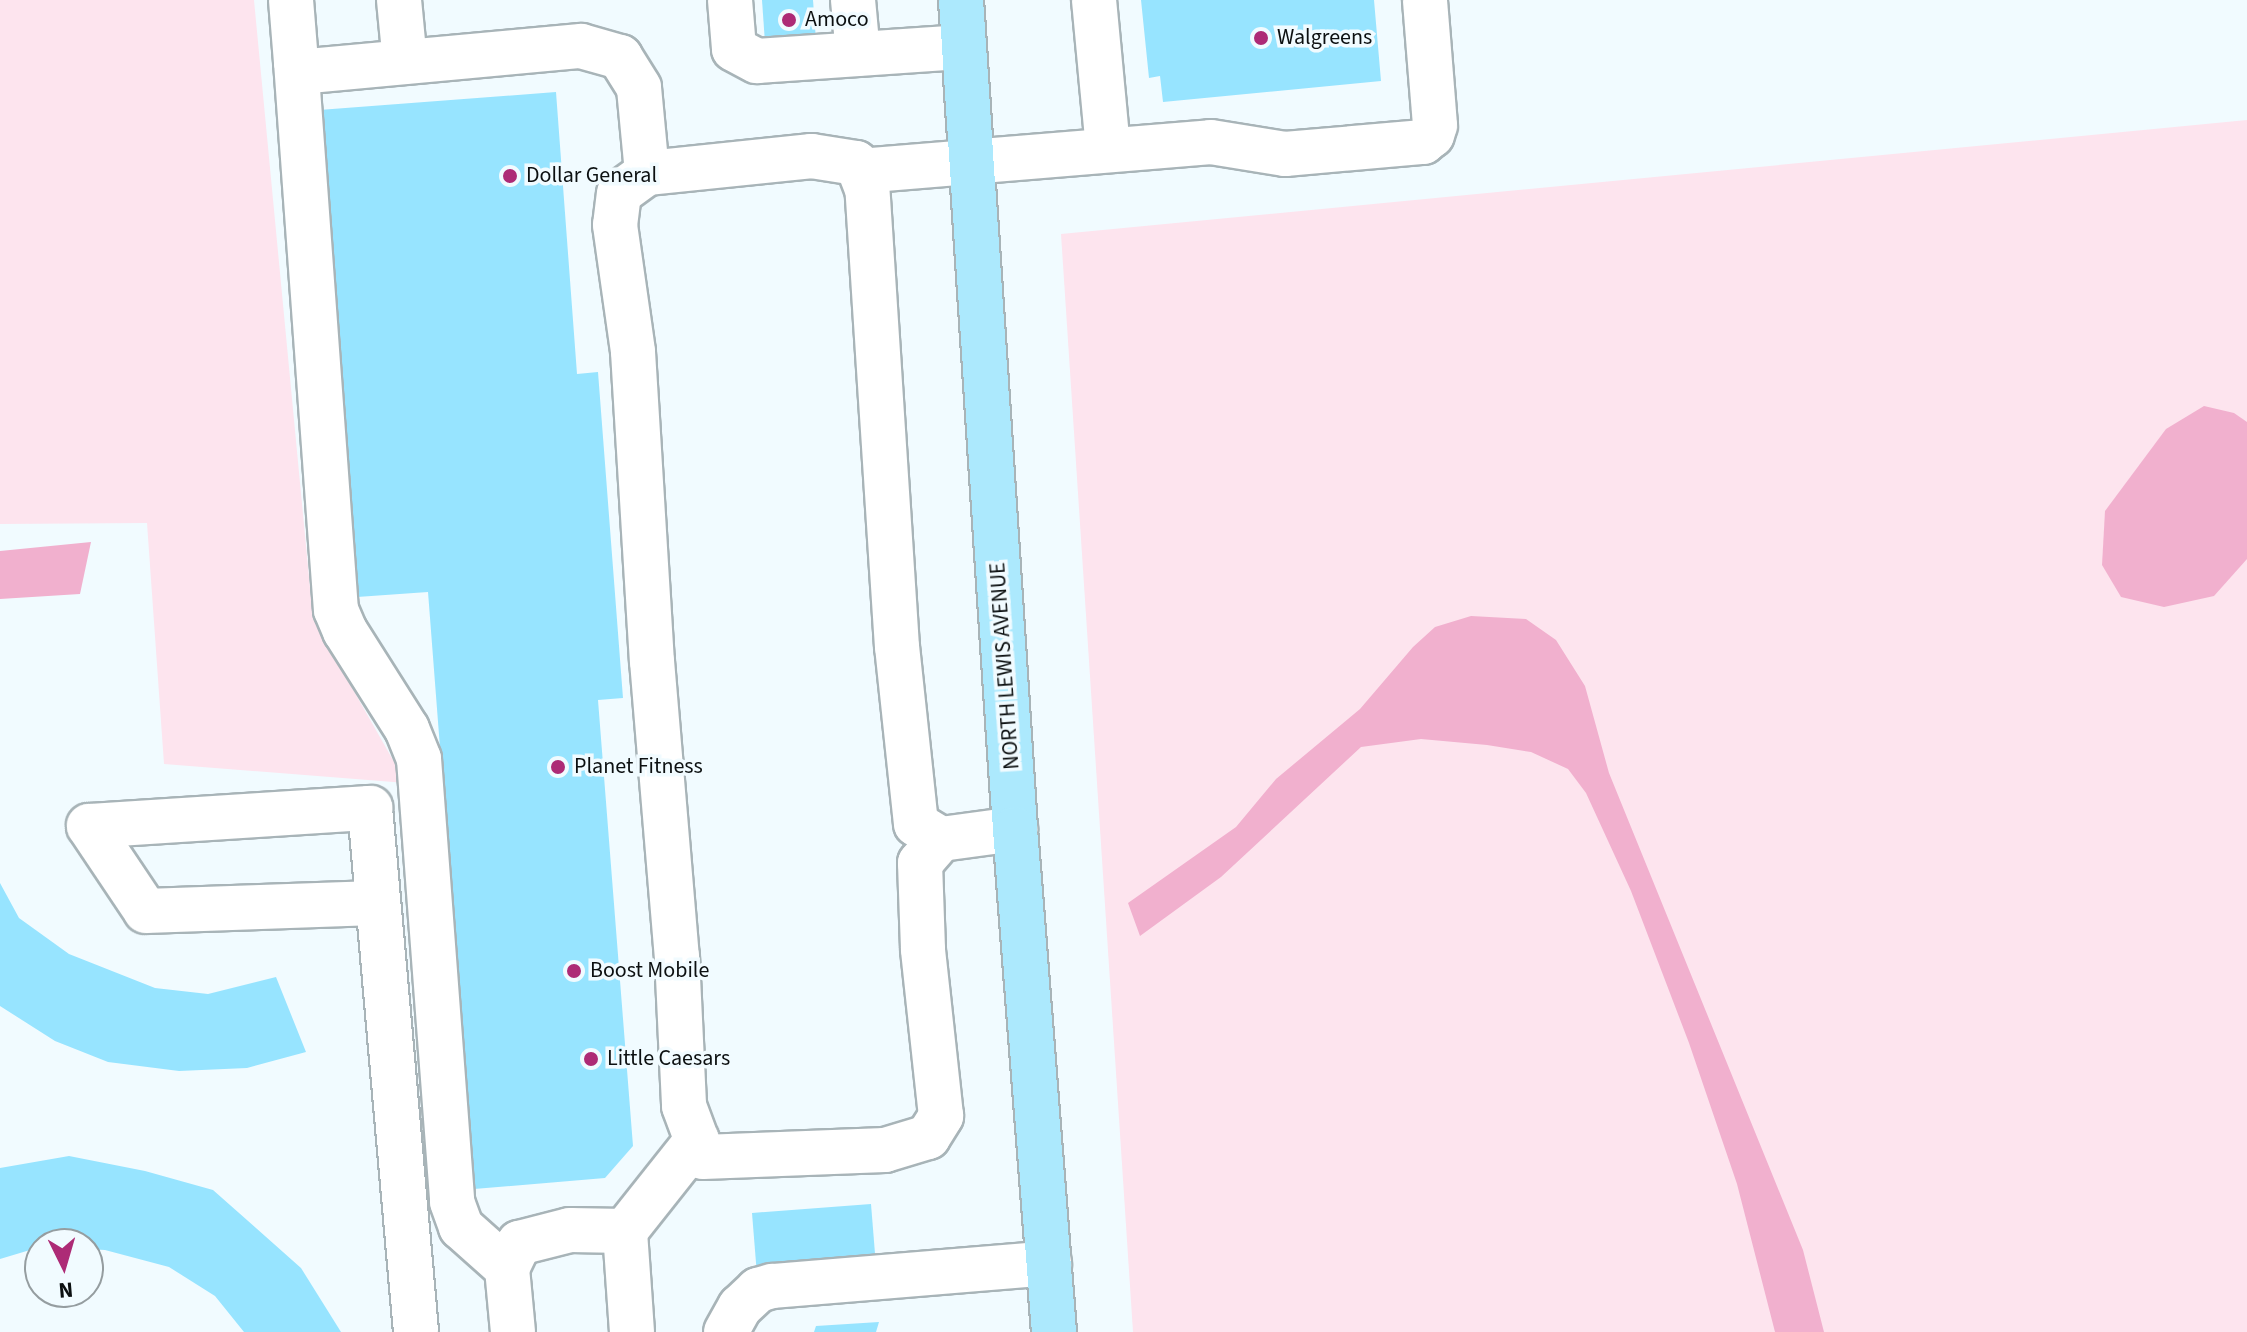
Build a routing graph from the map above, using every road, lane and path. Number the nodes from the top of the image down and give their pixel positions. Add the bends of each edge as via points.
1 (291, 0) edge
2 (399, 0) edge
3 (730, 0) edge
4 (853, 0) edge
5 (961, 0) edge
6 (1094, 0) edge
7 (1425, 0) edge
8 (964, 47) junction
9 (858, 54) junction
10 (296, 62) junction
11 (405, 62) junction
12 (1108, 148) junction
13 (972, 159) junction
14 (860, 171) junction
15 (647, 173) junction
16 (1015, 829) junction
17 (941, 839) junction
18 (375, 903) junction
19 (700, 1148) junction
20 (625, 1231) junction
21 (1049, 1263) junction
22 (507, 1268) junction
23 (416, 1332) edge
24 (513, 1332) edge
25 (632, 1332) edge
26 (726, 1332) edge
27 (1054, 1332) edge

1 - 10 lane
2 - 11 lane
3 - 9 lane via 734,49 757,61
4 - 9 lane
5 - 8 main road, NORTH LEWIS AVENUE
6 - 12 lane
7 - 12 lane via 1435,125 1423,142 1285,154 1211,142
8 - 9 lane
8 - 13 main road, NORTH LEWIS AVENUE
10 - 11 lane via 309,71
10 - 22 lane via 336,610 407,729 419,759 452,1202 461,1227
11 - 15 lane via 581,46 620,57 639,88
12 - 13 lane
13 - 14 lane
13 - 16 main road, NORTH LEWIS AVENUE
14 - 15 lane via 856,163 812,156
14 - 17 lane via 867,189 897,647 916,824
15 - 19 lane via 619,193 615,225 633,352 684,1106
16 - 17 lane
16 - 21 main road, NORTH LEWIS AVENUE
17 - 19 lane via 920,863 923,949 941,1116 928,1137 885,1150
18 - 18 lane via 370,808 89,826 146,911
18 - 23 lane
19 - 20 lane
20 - 22 lane via 570,1230 519,1243
20 - 25 lane
21 - 26 lane via 772,1286 758,1290 740,1307
21 - 27 main road, NORTH LEWIS AVENUE
22 - 24 lane

